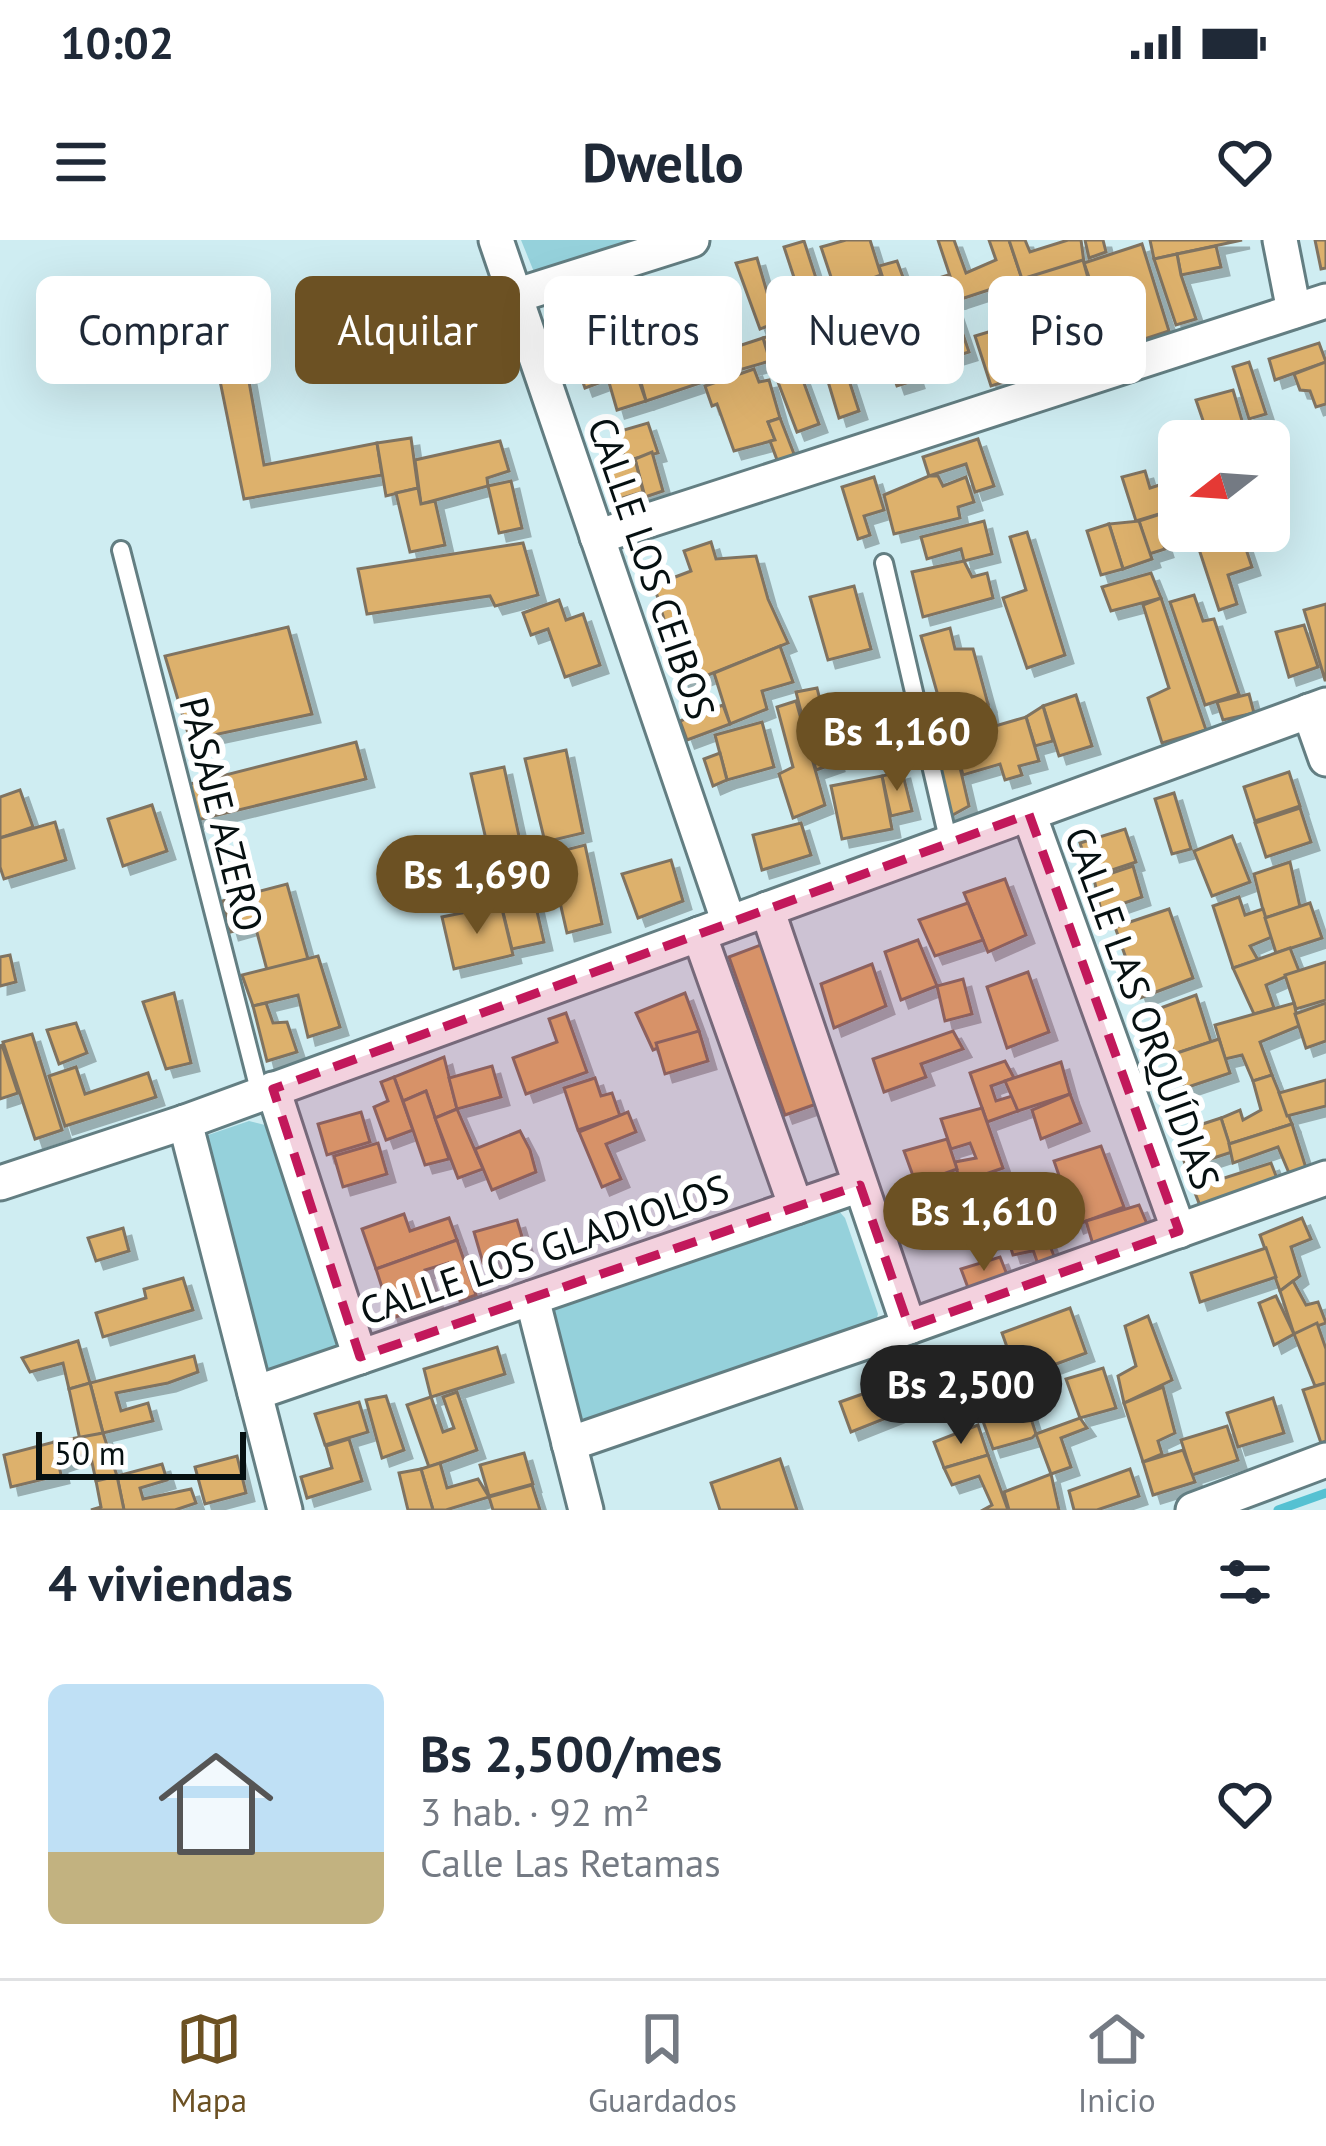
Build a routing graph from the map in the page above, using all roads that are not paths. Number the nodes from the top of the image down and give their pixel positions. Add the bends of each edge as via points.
1 (496, 240) edge
2 (692, 240) edge
3 (1280, 240) edge
4 (508, 276) edge
5 (520, 294) edge
6 (1310, 306) edge
7 (520, 311) edge
8 (597, 537) junction
9 (122, 550) dead end
10 (884, 563) dead end
11 (1318, 708) edge
12 (1326, 760) edge
13 (1029, 814) junction
14 (949, 843) junction
15 (767, 909) junction
16 (714, 928) junction
17 (266, 1092) junction
18 (184, 1122) junction
19 (1326, 1178) edge
20 (0, 1183) edge
21 (860, 1185) junction
22 (796, 1207) junction
23 (1179, 1232) junction
24 (532, 1298) junction
25 (909, 1327) junction
26 (360, 1357) junction
27 (255, 1393) junction
28 (569, 1444) junction
29 (1326, 1460) edge
30 (285, 1510) edge
31 (586, 1510) edge
32 (1192, 1510) edge

1 - 4 street, CALLE LOS CEIBOS
2 - 5 street
3 - 6 street
6 - 8 street
7 - 8 street, CALLE LOS CEIBOS
8 - 16 street, CALLE LOS CEIBOS
9 - 17 lane, PASAJE AZERO
10 - 14 lane
11 - 12 street
11 - 13 street
13 - 14 street
13 - 23 street, CALLE LAS ORQUÍDIAS
14 - 15 street
15 - 16 street
15 - 21 street
16 - 17 street
16 - 22 street, CALLE LOS CEIBOS
17 - 18 street
17 - 26 street
18 - 20 street
18 - 27 street
19 - 23 street
21 - 22 street, CALLE LOS GLADIOLOS
21 - 25 street
22 - 24 street, CALLE LOS GLADIOLOS
23 - 25 street
24 - 26 street, CALLE LOS GLADIOLOS
24 - 28 street
25 - 28 street
26 - 27 street, CALLE LOS GLADIOLOS
27 - 30 street
28 - 31 street
29 - 32 street

